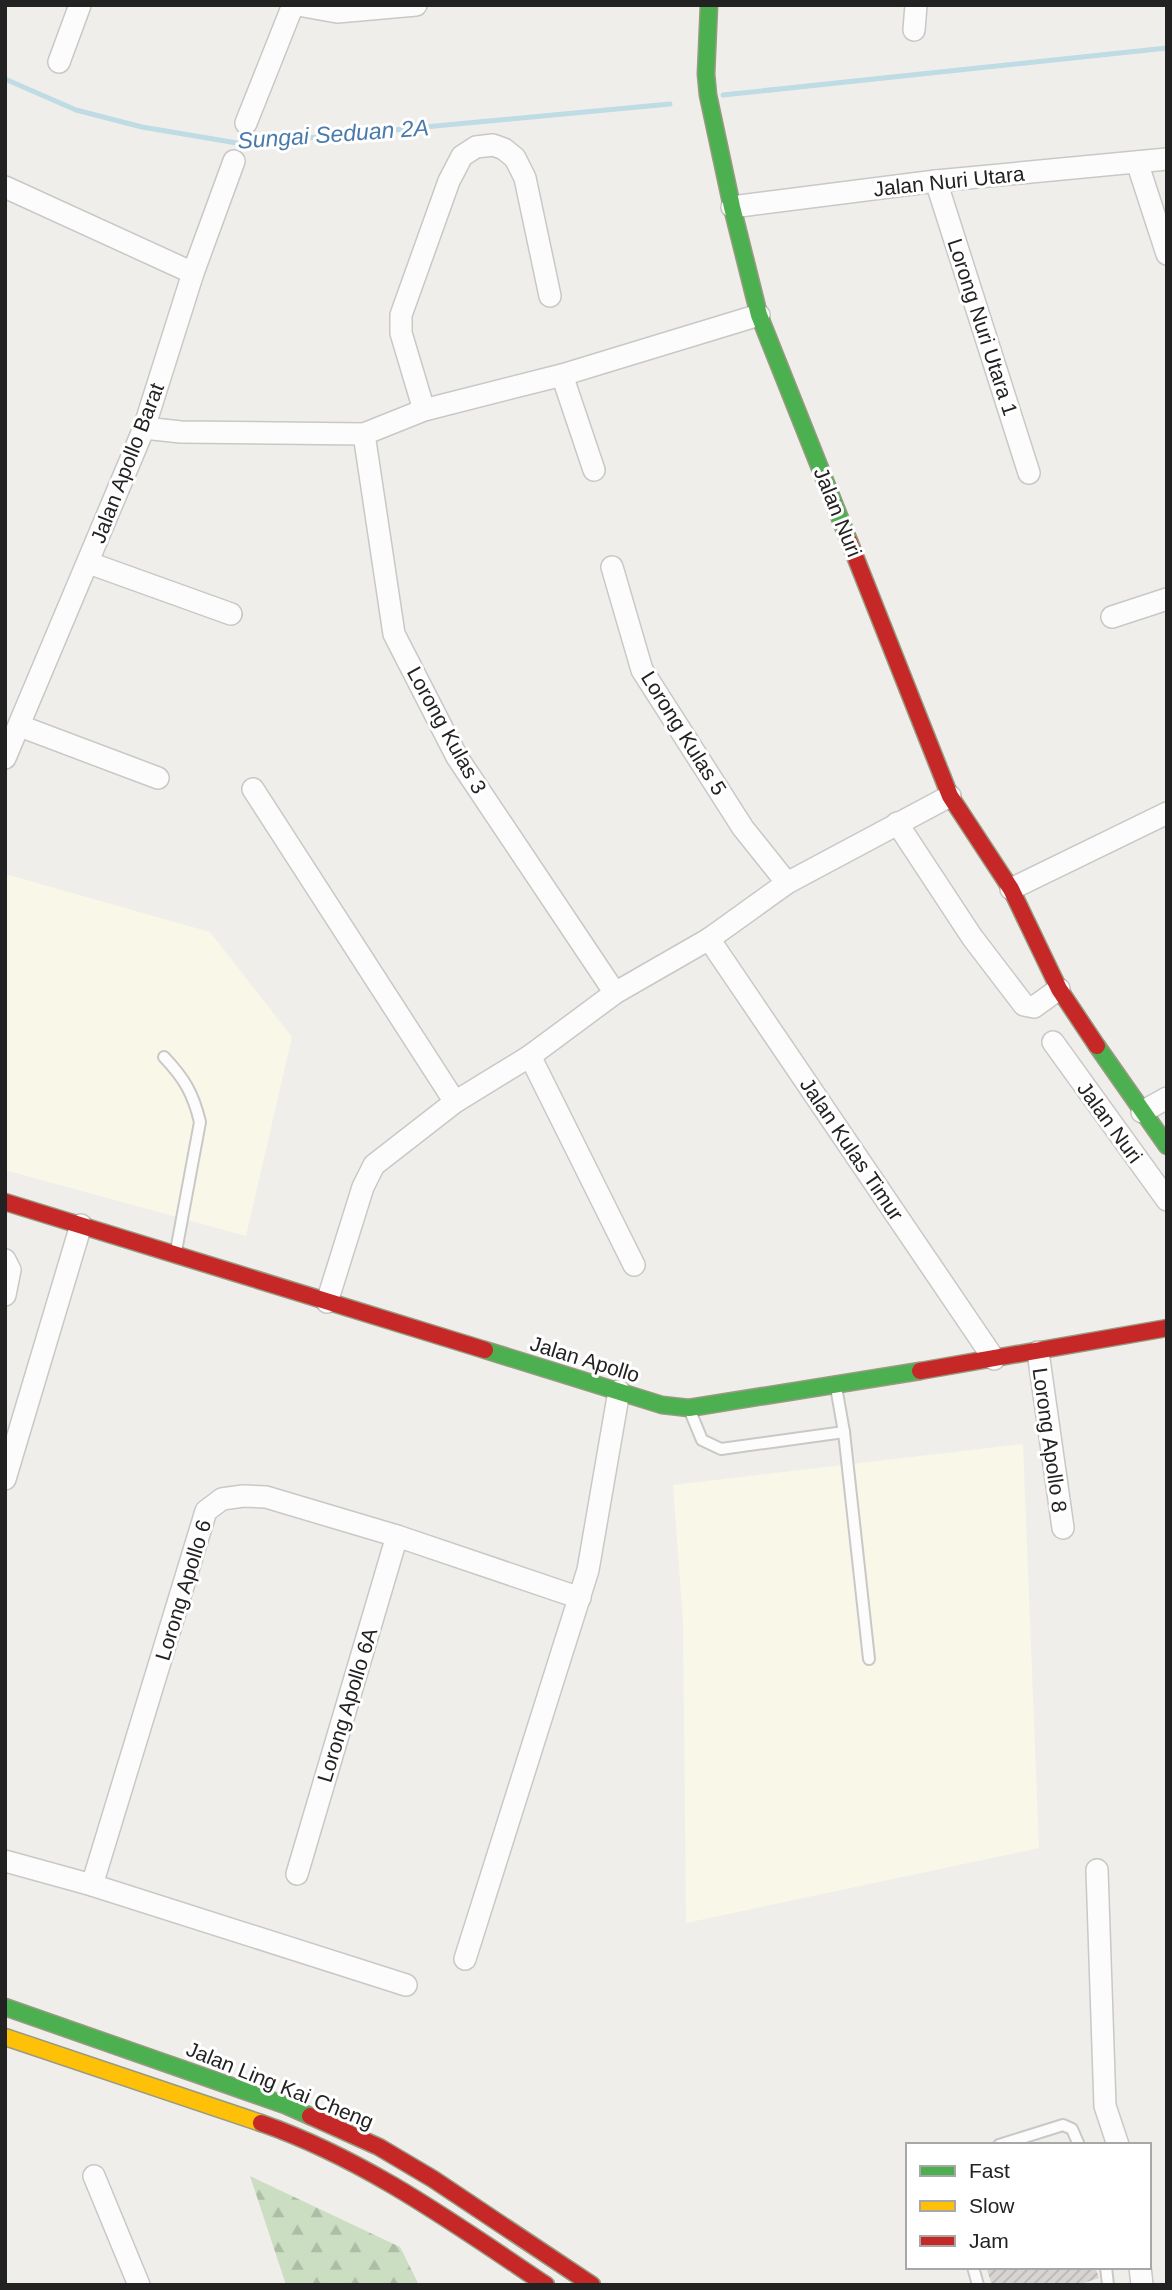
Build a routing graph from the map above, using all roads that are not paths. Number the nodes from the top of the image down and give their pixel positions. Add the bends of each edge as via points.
1 (80, 5) edge
2 (295, 5) edge
3 (416, 5) edge
4 (709, 5) edge
5 (916, 5) edge
6 (914, 30) dead end
7 (59, 62) dead end
8 (246, 123) dead end
9 (1167, 159) edge
10 (234, 161) dead end
11 (1137, 162) junction
12 (936, 181) junction
13 (5, 187) edge
14 (732, 207) junction
15 (1167, 254) edge
16 (193, 273) junction
17 (550, 296) dead end
18 (759, 315) junction
19 (562, 375) junction
20 (424, 410) junction
21 (144, 428) junction
22 (364, 434) junction
23 (594, 470) dead end
24 (1029, 473) dead end
25 (89, 563) junction
26 (612, 567) dead end
27 (1167, 599) edge
28 (231, 614) dead end
29 (1112, 617) dead end
30 (20, 726) junction
31 (5, 758) edge
32 (158, 778) dead end
33 (253, 789) dead end
34 (950, 796) junction
35 (1167, 813) edge
36 (897, 823) junction
37 (788, 883) junction
38 (1011, 889) junction
39 (709, 939) junction
40 (1059, 989) junction
41 (615, 993) junction
42 (1054, 1042) dead end
43 (530, 1056) junction
44 (1103, 1056) junction
45 (164, 1057) dead end
46 (1074, 1073) junction
47 (1167, 1098) edge
48 (455, 1102) junction
49 (1142, 1112) junction
50 (1167, 1146) edge
51 (1167, 1200) edge
52 (5, 1202) edge
53 (81, 1225) junction
54 (176, 1255) junction
55 (5, 1260) edge
56 (634, 1265) dead end
57 (5, 1295) edge
58 (327, 1302) junction
59 (1167, 1328) edge
60 (1038, 1352) junction
61 (994, 1359) junction
62 (835, 1385) junction
63 (619, 1391) junction
64 (689, 1408) junction
65 (844, 1432) junction
66 (5, 1479) edge
67 (1063, 1528) dead end
68 (397, 1536) junction
69 (580, 1598) junction
70 (869, 1659) dead end
71 (5, 1861) edge
72 (1097, 1870) dead end
73 (297, 1874) dead end
74 (92, 1885) junction
75 (466, 1959) dead end
76 (406, 1985) dead end
77 (5, 2007) edge
78 (5, 2037) edge
79 (1005, 2143) edge
80 (1078, 2143) edge
81 (1117, 2143) edge
82 (94, 2176) dead end
83 (139, 2285) edge
84 (546, 2285) edge
85 (592, 2285) edge

1 - 7 street
2 - 3 street via 337,12
2 - 8 street
4 - 14 street, Jalan Nuri via 708,95
5 - 6 street
9 - 11 street, Jalan Nuri Utara
10 - 16 street, Jalan Apollo Barat
11 - 12 street, Jalan Nuri Utara
11 - 15 street
12 - 14 street, Jalan Nuri Utara
12 - 24 street, Lorong Nuri Utara 1
13 - 16 street
14 - 18 street, Jalan Nuri
16 - 21 street, Jalan Apollo Barat
17 - 20 street via 520,168 504,149 476,147 462,156 449,181 401,316 401,333
18 - 19 street
18 - 34 street, Jalan Nuri
19 - 20 street
19 - 23 street
20 - 22 street
21 - 22 street
21 - 25 street, Jalan Apollo Barat
22 - 41 street, Lorong Kulas 3 via 394,634 457,757
25 - 28 street
25 - 30 street, Jalan Apollo Barat
26 - 37 street, Lorong Kulas 5 via 642,670 743,828
27 - 29 street
30 - 31 street, Jalan Apollo Barat
30 - 32 street
33 - 48 street
34 - 36 street
34 - 38 street, Jalan Nuri
35 - 38 street
36 - 37 street
36 - 40 street via 972,937 1024,1005 1034,1007
37 - 39 street
38 - 40 street, Jalan Nuri
39 - 41 street
39 - 61 street, Jalan Kulas Timur
40 - 44 street, Jalan Nuri
41 - 43 street
42 - 46 street, Jalan Nuri
43 - 48 street
43 - 56 street
44 - 46 street
44 - 49 street, Jalan Nuri
45 - 54 lane via 182,1076 200,1122
46 - 51 street, Jalan Nuri
47 - 49 street
48 - 58 street via 374,1165
49 - 50 street, Jalan Nuri
52 - 53 street, Jalan Apollo
53 - 54 street, Jalan Apollo
53 - 66 street
54 - 58 street, Jalan Apollo
55 - 57 street via 10,1270
58 - 63 street, Jalan Apollo
59 - 60 street, Jalan Apollo
60 - 61 street, Jalan Apollo
60 - 67 street, Lorong Apollo 8
61 - 62 street, Jalan Apollo
62 - 64 street, Jalan Apollo
62 - 65 lane
63 - 64 street, Jalan Apollo
63 - 69 street
64 - 65 lane via 702,1440 721,1449
65 - 70 lane
68 - 69 street, Lorong Apollo 6
68 - 73 street, Lorong Apollo 6A
68 - 74 street, Lorong Apollo 6 via 266,1497 222,1499 206,1511
69 - 75 street
71 - 74 street
72 - 81 street via 1105,2106
74 - 76 street
77 - 85 street, Jalan Ling Kai Cheng via 285,2105 379,2147
78 - 84 street, Jalan Ling Kai Cheng via 337,2153
79 - 80 lane via 1063,2125 1072,2129
82 - 83 street

